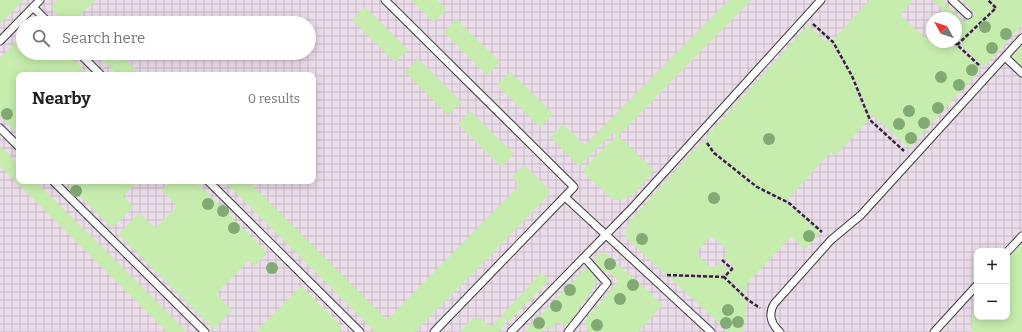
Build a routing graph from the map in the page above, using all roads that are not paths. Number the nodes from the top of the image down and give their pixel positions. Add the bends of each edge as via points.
1 (40, 0) edge
2 (385, 0) edge
3 (821, 0) edge
4 (952, 0) edge
5 (33, 7) junction
6 (968, 15) dead end
7 (24, 16) edge
8 (42, 16) edge
9 (16, 25) edge
10 (1022, 38) edge
11 (0, 41) edge
12 (1004, 57) junction
13 (86, 60) edge
14 (98, 72) edge
15 (1022, 73) edge
16 (0, 128) edge
17 (16, 144) edge
18 (56, 184) edge
19 (211, 184) edge
20 (565, 197) junction
21 (605, 235) junction
22 (1022, 236) edge
23 (1010, 249) edge
24 (584, 257) junction
25 (974, 288) edge
26 (354, 330) edge
27 (205, 332) edge
28 (434, 332) edge
29 (511, 332) edge
30 (568, 332) edge
31 (711, 332) edge
32 (780, 332) edge
33 (934, 332) edge

1 - 5 lane
2 - 20 lane via 574,187
3 - 21 lane
4 - 6 lane
5 - 7 lane
5 - 8 lane
9 - 11 lane
10 - 12 lane
12 - 15 lane
12 - 32 lane via 861,215 831,240 774,304 770,317
13 - 14 lane
16 - 17 lane
18 - 27 lane
19 - 26 lane
20 - 21 lane
20 - 28 lane
21 - 24 lane
21 - 31 lane
22 - 23 lane
24 - 29 lane
24 - 30 lane via 607,283
25 - 33 lane

